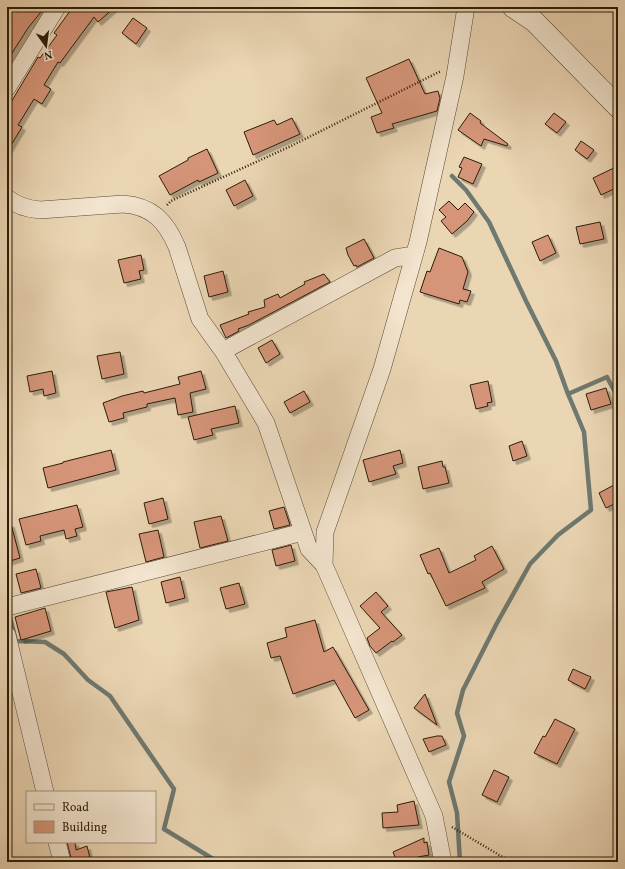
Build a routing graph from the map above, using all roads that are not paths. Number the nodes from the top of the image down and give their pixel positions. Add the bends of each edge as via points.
1 (57, 7) edge
2 (466, 7) edge
3 (513, 7) edge
4 (7, 88) edge
5 (618, 107) edge
6 (7, 198) edge
7 (414, 255) junction
8 (223, 352) junction
9 (303, 532) junction
10 (324, 565) junction
11 (7, 607) edge
12 (7, 635) edge
13 (45, 791) edge
14 (57, 843) edge
15 (62, 862) edge
16 (443, 862) edge

1 - 4 street
2 - 7 street via 441,142
3 - 5 street via 534,22
6 - 8 street via 27,209 123,204 147,209 173,236 200,318
7 - 8 street via 395,258
7 - 10 street via 382,369 325,532
8 - 9 street via 266,423
9 - 10 street via 309,549
9 - 11 street
10 - 16 street via 434,816
12 - 13 street
14 - 15 street

